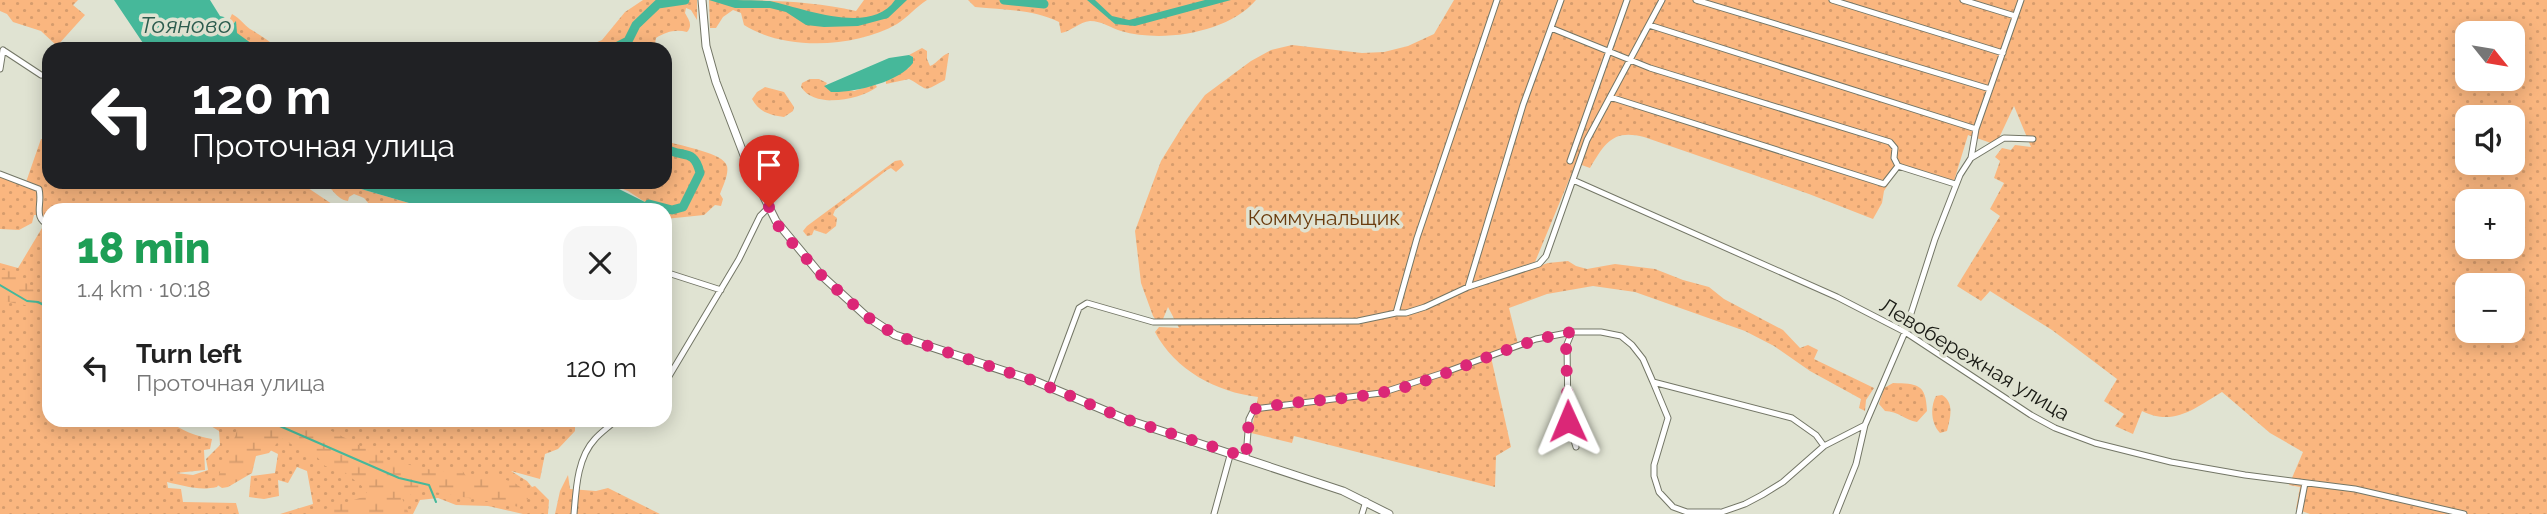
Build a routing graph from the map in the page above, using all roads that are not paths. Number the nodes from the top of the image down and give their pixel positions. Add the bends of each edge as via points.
1 (702, 0) edge
2 (1497, 0) edge
3 (1561, 0) edge
4 (1627, 0) edge
5 (1662, 0) edge
6 (1696, 0) edge
7 (1832, 0) edge
8 (1963, 0) edge
9 (2021, 0) edge
10 (2015, 16) junction
11 (1649, 25) junction
12 (1551, 28) junction
13 (1, 49) edge
14 (1610, 52) junction
15 (2003, 52) junction
16 (1629, 60) junction
17 (0, 69) edge
18 (41, 75) dead end
19 (1990, 89) junction
20 (1610, 97) junction
21 (1976, 129) junction
22 (2033, 139) dead end
23 (1971, 158) junction
24 (1570, 161) dead end
25 (1898, 166) junction
26 (0, 174) edge
27 (1573, 180) junction
28 (1955, 184) junction
29 (769, 207) junction
30 (42, 222) edge
31 (672, 274) edge
32 (1468, 287) junction
33 (721, 290) junction
34 (1396, 313) junction
35 (1572, 332) junction
36 (1905, 332) junction
37 (672, 371) edge
38 (1653, 382) junction
39 (1050, 386) junction
40 (1865, 425) junction
41 (608, 427) edge
42 (1824, 446) junction
43 (1576, 447) dead end
44 (1231, 452) junction
45 (1246, 457) junction
46 (2305, 483) junction
47 (1366, 501) junction
48 (1737, 511) edge
49 (1718, 513) edge
50 (574, 514) edge
51 (1214, 514) edge
52 (1362, 514) edge
53 (1389, 514) edge
54 (1836, 514) edge
55 (2300, 514) edge
56 (2464, 514) edge

1 - 29 street via 716,82
2 - 34 street
3 - 12 street
4 - 14 street
5 - 11 street
6 - 19 street
7 - 15 street
8 - 10 street
9 - 10 street
10 - 15 street
11 - 16 street
11 - 21 street
12 - 14 street
12 - 32 street
13 - 17 street
13 - 18 street
14 - 16 street
14 - 24 street
15 - 19 street
16 - 20 street
16 - 25 street via 1890,142
19 - 21 street
20 - 25 street via 1884,184
20 - 27 street
21 - 23 street
22 - 23 street via 2004,138
23 - 28 street
25 - 28 street
26 - 30 street via 39,189
27 - 32 street via 1544,260
27 - 36 street, Левобережная улица via 1837,297
28 - 36 street
29 - 33 street
29 - 39 street via 780,229 820,274 884,329
31 - 33 street
32 - 34 street via 1425,307
33 - 37 street
34 - 39 street via 1334,322 1165,322 1087,303 1079,308
35 - 38 street via 1621,336 1643,359
35 - 43 street via 1566,344 1568,421
35 - 45 street via 1536,339 1381,393 1254,409
36 - 40 street
36 - 46 street, Левобережная улица via 2055,428 2147,457
38 - 42 street via 1792,418
38 - 49 street via 1668,418 1654,465 1659,492 1673,507 1687,512
39 - 44 street via 1125,419
40 - 42 street
40 - 54 street via 1856,464
41 - 50 street via 584,457
42 - 48 street via 1783,482
44 - 45 street
44 - 51 street
45 - 47 street
46 - 55 street
46 - 56 street, Левобережная улица via 2381,494
47 - 52 street
47 - 53 street
48 - 49 street

